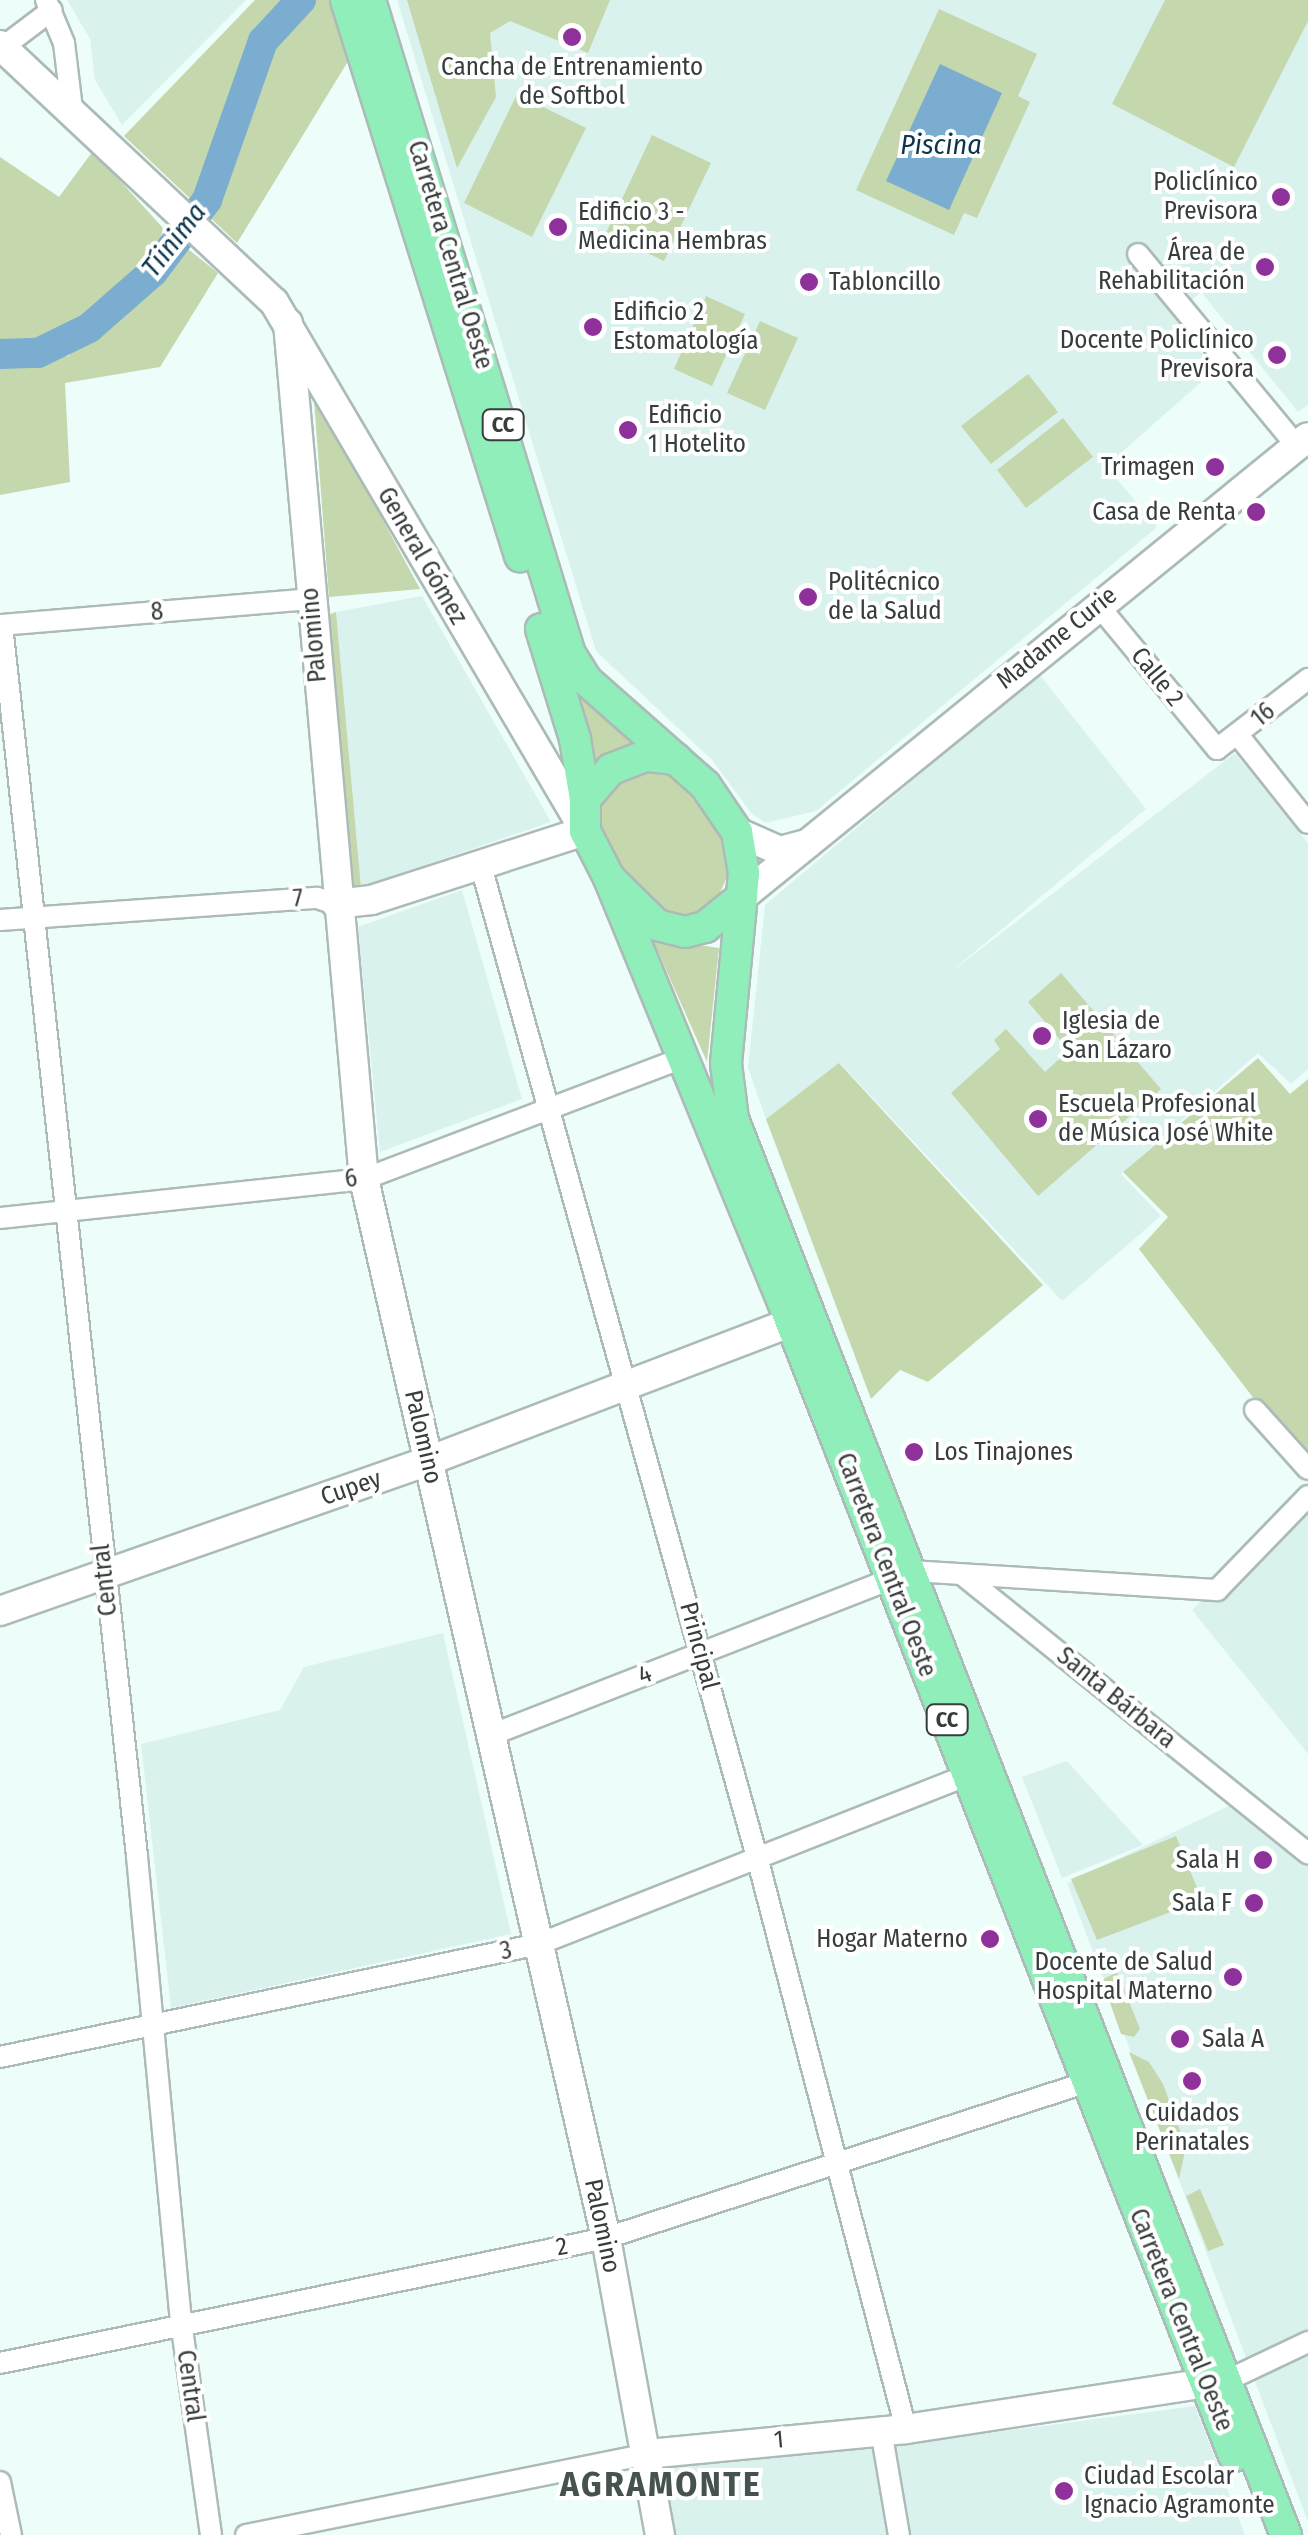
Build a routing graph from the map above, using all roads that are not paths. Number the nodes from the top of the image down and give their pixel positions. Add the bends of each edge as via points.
1 (346, 0) edge
2 (370, 0) edge
3 (49, 5) edge
4 (1, 46) edge
5 (376, 58) junction
6 (72, 109) junction
7 (1138, 254) dead end
8 (288, 322) junction
9 (1302, 441) edge
10 (312, 599) junction
11 (1098, 605) junction
12 (2, 625) edge
13 (1308, 678) edge
14 (1238, 735) junction
15 (1217, 749) joint
16 (676, 759) junction
17 (585, 799) junction
18 (1308, 823) edge
19 (585, 831) junction
20 (737, 832) junction
21 (808, 843) junction
22 (481, 866) junction
23 (608, 878) junction
24 (742, 897) junction
25 (336, 904) junction
26 (35, 916) junction
27 (0, 920) edge
28 (685, 932) junction
29 (736, 942) junction
30 (682, 1058) junction
31 (546, 1108) junction
32 (364, 1179) junction
33 (64, 1210) junction
34 (0, 1218) edge
35 (801, 1319) junction
36 (628, 1387) junction
37 (1256, 1410) dead end
38 (428, 1461) junction
39 (1308, 1469) edge
40 (1308, 1496) edge
41 (104, 1572) junction
42 (901, 1575) junction
43 (964, 1576) junction
44 (0, 1611) edge
45 (701, 1654) junction
46 (491, 1736) junction
47 (979, 1771) junction
48 (1308, 1854) edge
49 (757, 1857) junction
50 (538, 1944) junction
51 (148, 2028) junction
52 (0, 2056) edge
53 (1099, 2078) junction
54 (839, 2166) junction
55 (606, 2238) junction
56 (180, 2322) junction
57 (1308, 2342) edge
58 (0, 2363) edge
59 (1218, 2382) junction
60 (894, 2430) junction
61 (647, 2454) junction
62 (0, 2482) edge
63 (12, 2535) edge
64 (211, 2535) edge
65 (246, 2535) edge
66 (660, 2535) edge
67 (899, 2535) edge
68 (1264, 2535) edge
69 (1286, 2535) edge

1 - 5 main road, Carretera Central Oeste / CC
2 - 5 main road, Carretera Central Oeste / CC
3 - 4 street
3 - 6 street
4 - 6 street
5 - 16 main road, Carretera Central Oeste / CC via 570,654 586,680
5 - 17 main road, Carretera Central Oeste / CC via 575,738
6 - 8 street, General Gómez via 256,282
7 - 9 street
8 - 10 street, Palomino
8 - 19 street, General Gómez
9 - 11 street, Madame Curie
10 - 12 street, 8
10 - 25 street, Palomino
11 - 15 street, Calle 2
11 - 21 street, Madame Curie
12 - 26 street, Central
13 - 14 street, 16
14 - 15 street, 16
14 - 18 street
16 - 17 main road via 626,759
16 - 20 main road, CC via 705,785
17 - 19 main road, CC
19 - 22 street, 7
19 - 23 main road, CC
20 - 21 street via 780,851
20 - 24 main road, CC
21 - 24 street, Madame Curie
22 - 25 street, 7 via 372,900
22 - 31 street, Principal
23 - 28 main road, CC via 638,912
23 - 30 main road, Carretera Central Oeste / CC
24 - 28 main road via 705,927
24 - 29 main road, Carretera Central Oeste / CC
25 - 26 street, 7 via 317,898
25 - 32 street, Palomino
26 - 27 street, 7
26 - 33 street, Central
28 - 29 main road
29 - 35 main road, Carretera Central Oeste / CC via 727,1090
30 - 31 street, 6
30 - 35 main road, Carretera Central Oeste / CC
31 - 32 street, 6
31 - 36 street, Principal
32 - 33 street, 6
32 - 38 street, Palomino
33 - 34 street, 6
33 - 41 street, Central
35 - 36 street, Cupey
35 - 42 main road, Carretera Central Oeste / CC
36 - 38 street, Cupey
36 - 45 street, Principal
37 - 39 street
38 - 41 street, Cupey
38 - 46 street, Palomino
40 - 43 street via 1217,1590
41 - 44 street, Cupey
41 - 51 street, Central via 137,1856
42 - 43 street
42 - 45 street, 4
42 - 47 main road, Carretera Central Oeste / CC
43 - 48 street, Santa Bárbara
45 - 46 street, 4
45 - 49 street, Principal
46 - 50 street, Palomino
47 - 49 street, 3
47 - 53 main road, Carretera Central Oeste / CC
49 - 50 street, 3
49 - 54 street, Principal
50 - 51 street, 3
50 - 55 street, Palomino
51 - 52 street, 3
51 - 56 street, Central
53 - 54 street, 2
53 - 59 main road, Carretera Central Oeste / CC
54 - 55 street, 2
54 - 60 street, Principal
55 - 56 street, 2
55 - 61 street, Palomino
56 - 58 street, 2
56 - 64 street, Central
57 - 59 street, 1
59 - 60 street, 1
59 - 68 main road, Carretera Central Oeste / CC
59 - 69 main road, Carretera Central Oeste / CC
60 - 61 street, 1
60 - 67 street, Principal
61 - 65 street, 1
61 - 66 street, Palomino
62 - 63 street

